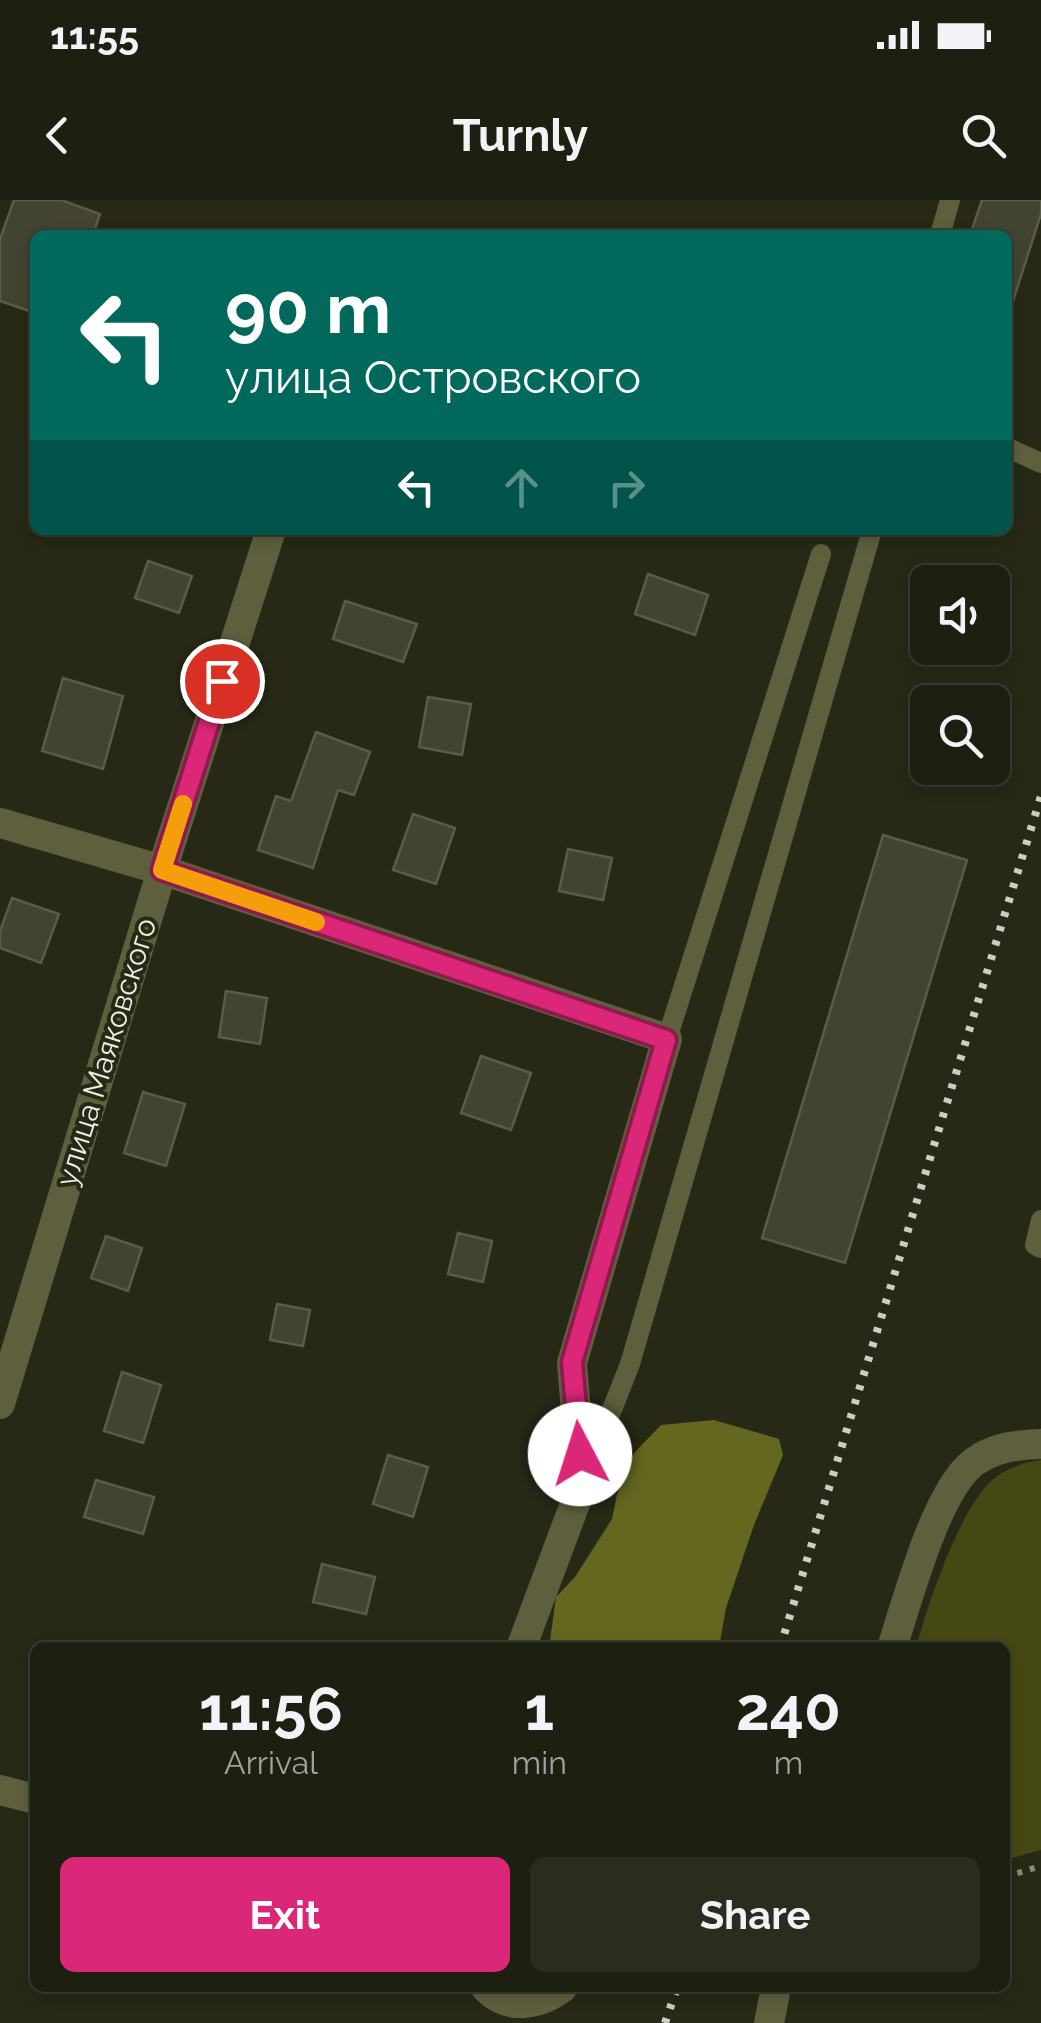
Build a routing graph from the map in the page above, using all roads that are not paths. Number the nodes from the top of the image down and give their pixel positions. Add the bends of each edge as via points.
1 (950, 200) edge
2 (941, 230) edge
3 (1012, 450) edge
4 (1041, 463) edge
5 (268, 535) edge
6 (871, 535) edge
7 (821, 554) dead end
8 (0, 823) edge
9 (162, 870) junction
10 (666, 1040) junction
11 (1041, 1220) edge
12 (1041, 1248) edge
13 (0, 1404) edge
14 (1041, 1444) edge
15 (582, 1485) junction
16 (522, 1642) edge
17 (894, 1642) edge
18 (0, 1790) edge
19 (30, 1798) edge
20 (490, 1992) edge
21 (556, 1992) edge

1 - 2 lane
3 - 4 lane
5 - 9 street, улица Маяковского
6 - 15 lane via 630,1364
7 - 10 lane
8 - 9 street
9 - 10 street
9 - 13 street, улица Маяковского
10 - 15 street via 572,1362
11 - 12 lane via 1035,1246
14 - 17 street via 1009,1445 972,1463 931,1532
15 - 16 street
18 - 19 street
20 - 21 street via 519,2004

